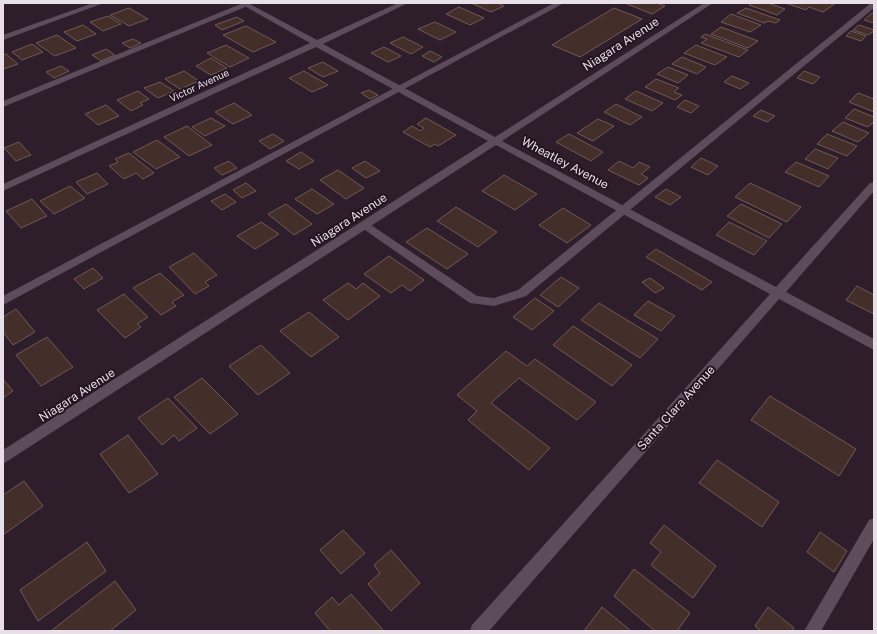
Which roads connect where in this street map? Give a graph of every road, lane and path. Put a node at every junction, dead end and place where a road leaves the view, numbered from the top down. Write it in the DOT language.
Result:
graph roads {
  1 [pos="100,3"];
  2 [pos="404,3"];
  3 [pos="560,3"];
  4 [pos="709,3"];
  5 [pos="245,4"];
  6 [pos="874,4"];
  7 [pos="3,38"];
  8 [pos="317,43"];
  9 [pos="399,89"];
  10 [pos="3,104"];
  11 [pos="496,140"];
  12 [pos="874,185"];
  13 [pos="3,188"];
  14 [pos="624,209"];
  15 [pos="364,226"];
  16 [pos="778,293"];
  17 [pos="3,301"];
  18 [pos="874,345"];
  19 [pos="3,458"];
  20 [pos="874,525"];
  21 [pos="478,631"];
  22 [pos="812,631"];
  1 -- 7 [label="street"];
  2 -- 8 [label="street, Victor Avenue"];
  3 -- 9 [label="street"];
  4 -- 11 [label="street, Niagara Avenue"];
  5 -- 8 [label="street, Wheatley Avenue"];
  5 -- 10 [label="street"];
  6 -- 14 [label="street"];
  8 -- 9 [label="street, Wheatley Avenue"];
  8 -- 13 [label="street, Victor Avenue"];
  9 -- 11 [label="street, Wheatley Avenue"];
  9 -- 17 [label="street"];
  11 -- 14 [label="street, Wheatley Avenue"];
  11 -- 15 [label="street, Niagara Avenue"];
  12 -- 16 [label="street, Santa Clara Avenue"];
  14 -- 15 [label="street"];
  14 -- 16 [label="street, Wheatley Avenue"];
  15 -- 19 [label="street, Niagara Avenue"];
  16 -- 18 [label="street, Wheatley Avenue"];
  16 -- 21 [label="street, Santa Clara Avenue"];
  20 -- 22 [label="street"];
}
